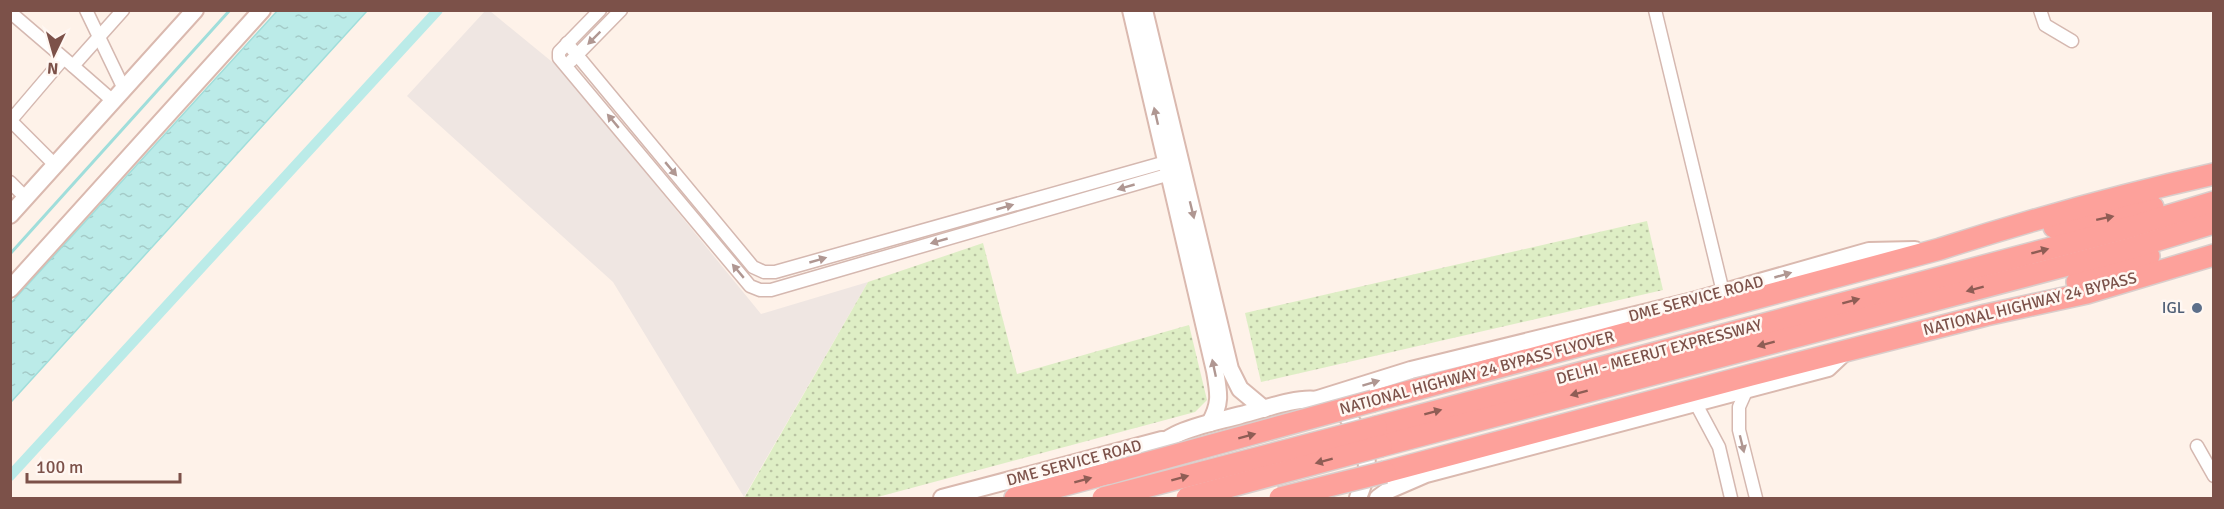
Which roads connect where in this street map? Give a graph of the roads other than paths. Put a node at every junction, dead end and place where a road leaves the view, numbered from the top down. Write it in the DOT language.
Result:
graph roads {
  1 [pos="86,10"];
  2 [pos="123,10"];
  3 [pos="195,10"];
  4 [pos="262,10"];
  5 [pos="600,10"];
  6 [pos="621,10"];
  7 [pos="1131,10"];
  8 [pos="1144,10"];
  9 [pos="1655,10"];
  10 [pos="2040,10"];
  11 [pos="10,12"];
  12 [pos="99,38"];
  13 [pos="2072,41"];
  14 [pos="567,43"];
  15 [pos="577,55"];
  16 [pos="68,63"];
  17 [pos="566,66"];
  18 [pos="118,95"];
  19 [pos="11,120"];
  20 [pos="2214,165"];
  21 [pos="56,166"];
  22 [pos="1174,166"];
  23 [pos="2214,174"];
  24 [pos="10,182"];
  25 [pos="2142,190"];
  26 [pos="2214,194"];
  27 [pos="26,198"];
  28 [pos="2214,202"];
  29 [pos="10,215"];
  30 [pos="2214,223"];
  31 [pos="2005,228"];
  32 [pos="2214,231"];
  33 [pos="1940,249"];
  34 [pos="2212,256"];
  35 [pos="10,289"];
  36 [pos="1723,292"];
  37 [pos="1986,315"];
  38 [pos="1634,368"];
  39 [pos="1749,382"];
  40 [pos="1315,400"];
  41 [pos="1695,402"];
  42 [pos="1264,409"];
  43 [pos="1210,423"];
  44 [pos="1171,438"];
  45 [pos="2197,446"];
  46 [pos="2214,476"];
  47 [pos="942,498"];
  48 [pos="1015,498"];
  49 [pos="1103,498"];
  50 [pos="1137,498"];
  51 [pos="1186,498"];
  52 [pos="1280,498"];
  53 [pos="1358,498"];
  54 [pos="1378,498"];
  55 [pos="1731,498"];
  56 [pos="1756,498"];
  1 -- 12 [label="street"];
  2 -- 12 [label="street"];
  3 -- 18 [label="main road"];
  4 -- 35 [label="main road"];
  5 -- 14 [label="street"];
  6 -- 15 [label="street, one-way"];
  22 -- 7 [label="main road, one-way"];
  8 -- 22 [label="main road"];
  9 -- 36 [label="street"];
  10 -- 13 [label="street"];
  11 -- 16 [label="street"];
  12 -- 16 [label="street"];
  12 -- 18 [label="street"];
  14 -- 15 [label="street"];
  14 -- 17 [label="street"];
  15 -- 17 [label="street"];
  15 -- 22 [label="street, one-way"];
  16 -- 18 [label="street"];
  16 -- 19 [label="street"];
  22 -- 17 [label="street, one-way"];
  18 -- 21 [label="main road"];
  19 -- 21 [label="street"];
  20 -- 25 [label="main road"];
  21 -- 27 [label="main road"];
  22 -- 42 [label="main road, one-way"];
  43 -- 22 [label="main road, one-way"];
  23 -- 25 [label="highway"];
  24 -- 27 [label="street"];
  25 -- 31 [label="highway"];
  31 -- 26 [label="highway, one-way"];
  27 -- 29 [label="main road"];
  38 -- 28 [label="highway, DELHI - MEERUT EXPRESSWAY, one-way"];
  30 -- 38 [label="highway, DELHI - MEERUT EXPRESSWAY, one-way"];
  31 -- 33 [label="highway"];
  32 -- 37 [label="highway"];
  36 -- 33 [label="main road, DME SERVICE ROAD, one-way"];
  48 -- 33 [label="highway, NATIONAL HIGHWAY 24 BYPASS FLYOVER, one-way, bridge"];
  34 -- 37 [label="highway, NATIONAL HIGHWAY 24 BYPASS"];
  40 -- 36 [label="main road, DME SERVICE ROAD, one-way"];
  37 -- 39 [label="highway, NATIONAL HIGHWAY 24 BYPASS"];
  49 -- 38 [label="highway, DELHI - MEERUT EXPRESSWAY, one-way, bridge"];
  38 -- 51 [label="highway, DELHI - MEERUT EXPRESSWAY, one-way, bridge"];
  39 -- 41 [label="main road"];
  39 -- 52 [label="highway, bridge"];
  39 -- 56 [label="street, one-way"];
  40 -- 42 [label="main road, DME SERVICE ROAD"];
  40 -- 53 [label="main road"];
  41 -- 54 [label="main road"];
  41 -- 55 [label="street"];
  42 -- 43 [label="main road, DME SERVICE ROAD"];
  43 -- 44 [label="main road, DME SERVICE ROAD"];
  44 -- 47 [label="main road, DME SERVICE ROAD"];
  44 -- 50 [label="main road"];
  45 -- 46 [label="street"];
}
